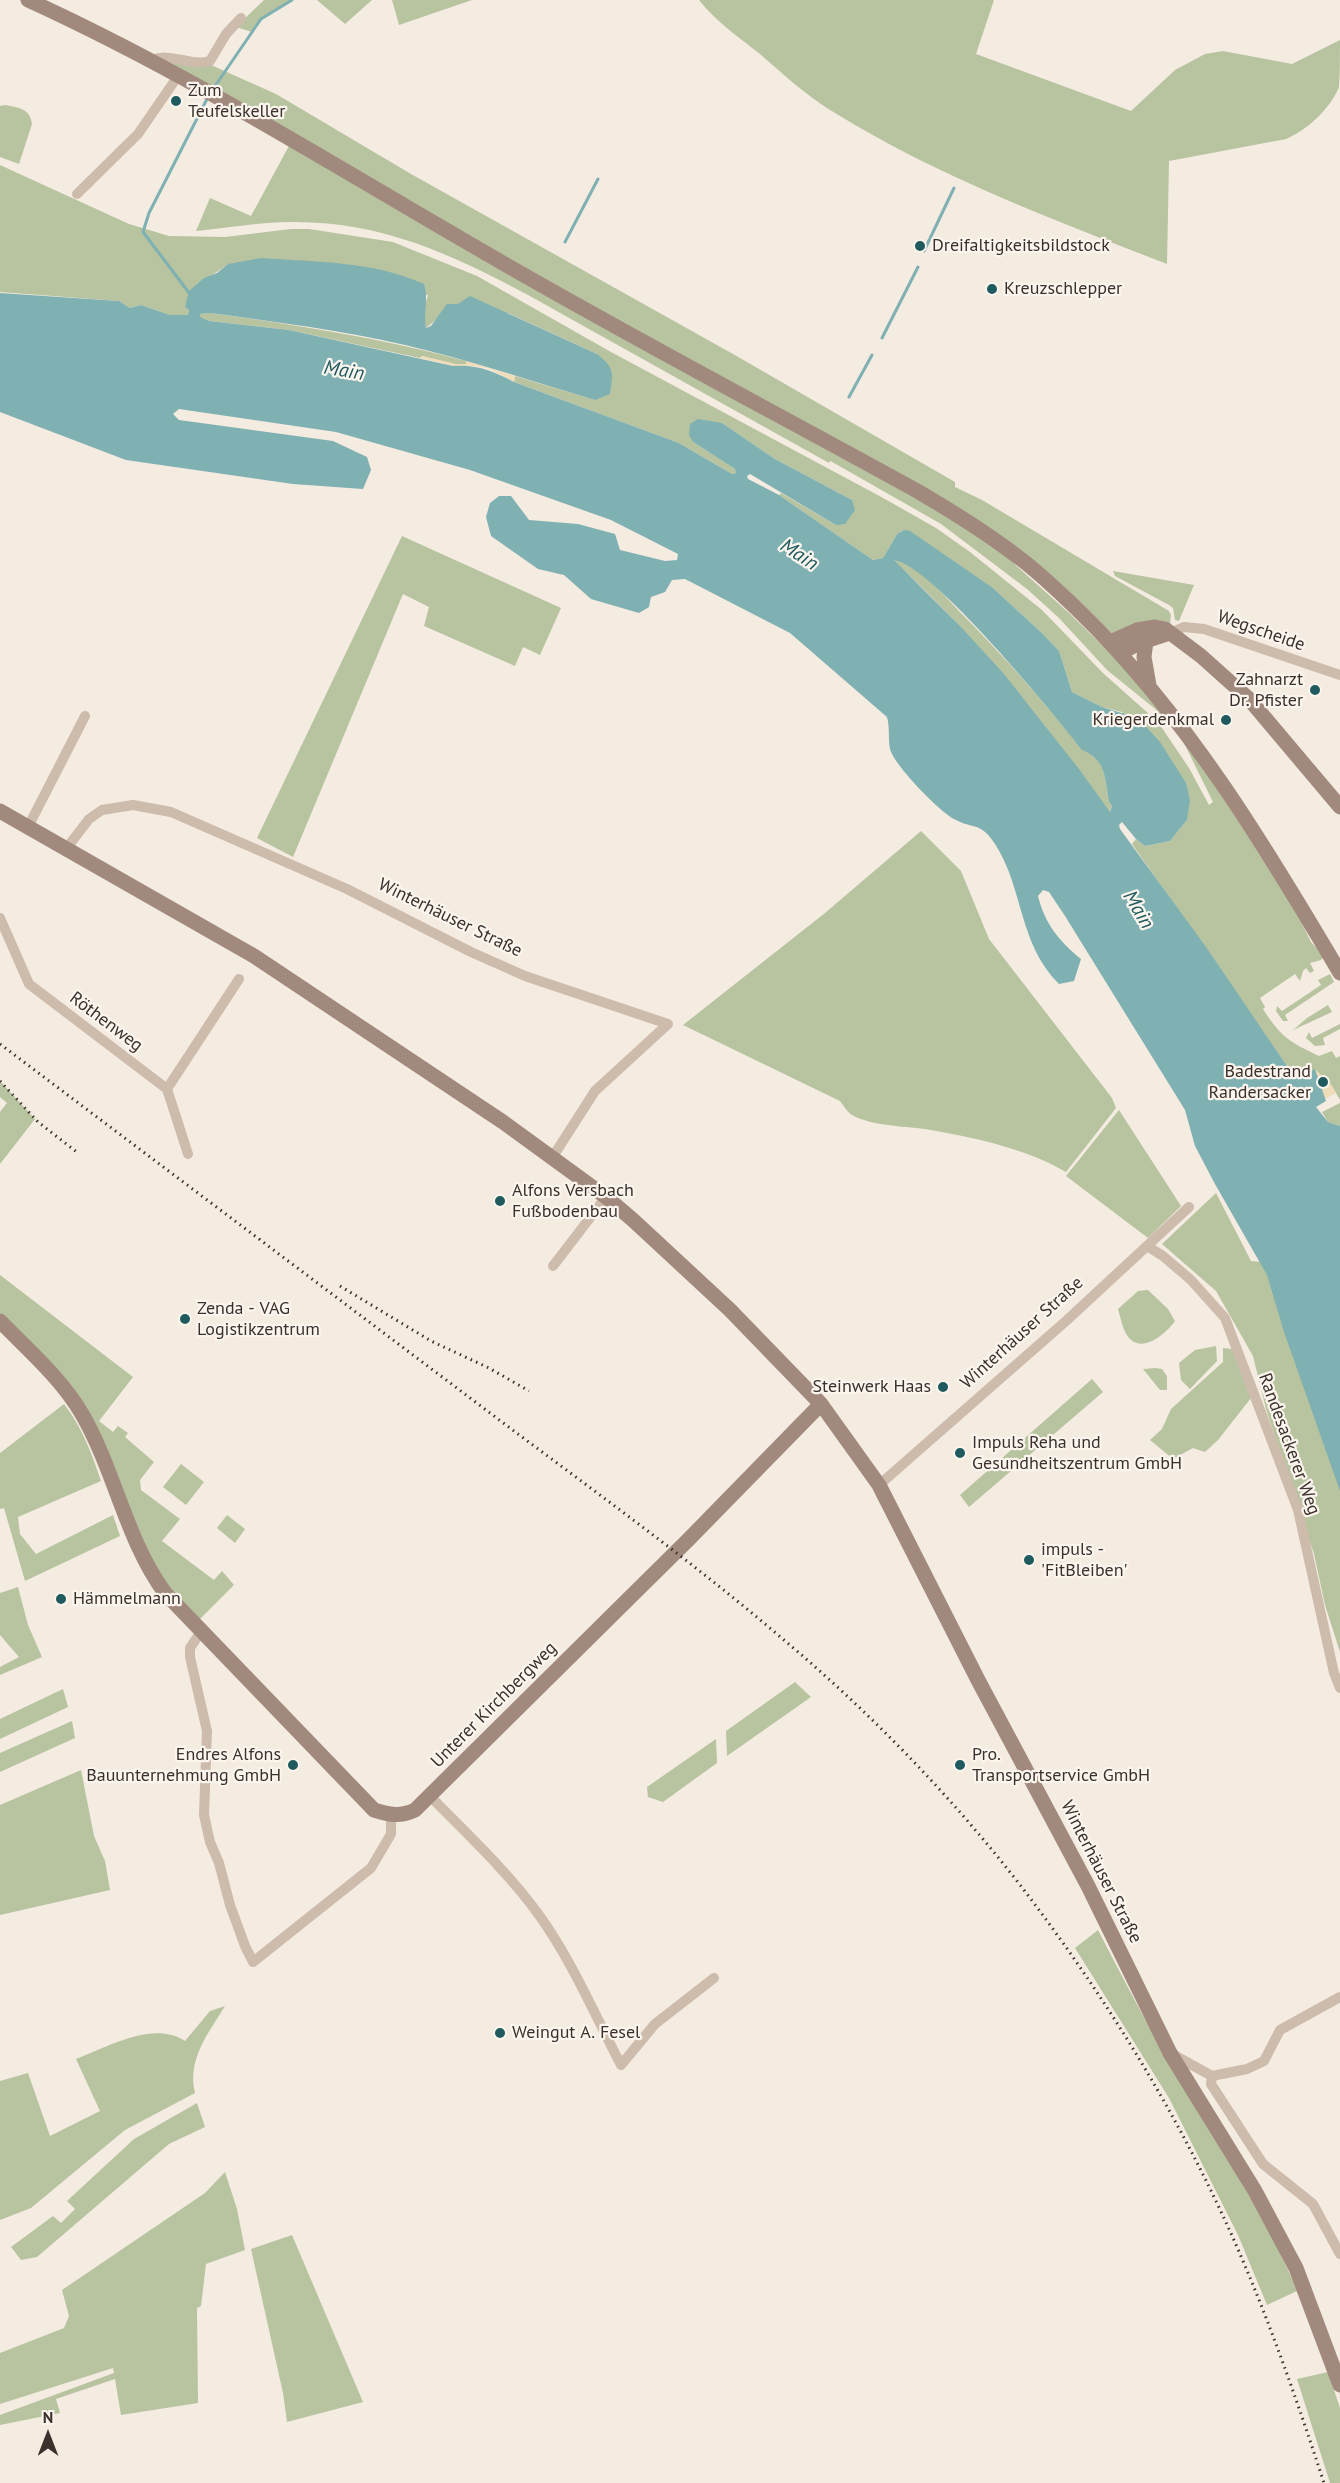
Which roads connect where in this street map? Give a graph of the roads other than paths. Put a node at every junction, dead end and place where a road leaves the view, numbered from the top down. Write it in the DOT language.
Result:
graph roads {
  1 [pos="28,0"];
  2 [pos="241,18"];
  3 [pos="152,60"];
  4 [pos="178,76"];
  5 [pos="77,194"];
  6 [pos="1170,633"];
  7 [pos="1146,641"];
  8 [pos="1116,647"];
  9 [pos="1340,675"];
  10 [pos="1149,685"];
  11 [pos="86,717"];
  12 [pos="1340,807"];
  13 [pos="0,811"];
  14 [pos="28,827"];
  15 [pos="66,849"];
  16 [pos="0,918"];
  17 [pos="1340,972"];
  18 [pos="239,979"];
  19 [pos="167,1089"];
  20 [pos="188,1154"];
  21 [pos="552,1158"];
  22 [pos="606,1197"];
  23 [pos="1189,1207"];
  24 [pos="1147,1246"];
  25 [pos="554,1266"];
  26 [pos="0,1321"];
  27 [pos="821,1404"];
  28 [pos="879,1485"];
  29 [pos="202,1630"];
  30 [pos="1340,1688"];
  31 [pos="430,1796"];
  32 [pos="391,1816"];
  33 [pos="714,1978"];
  34 [pos="1340,1996"];
  35 [pos="1170,2053"];
  36 [pos="1212,2076"];
  37 [pos="1340,2253"];
  38 [pos="1340,2385"];
  1 -- 3 [label="main road"];
  2 -- 3 [label="street"];
  3 -- 4 [label="main road"];
  4 -- 5 [label="street"];
  4 -- 8 [label="main road"];
  6 -- 7 [label="main road"];
  6 -- 8 [label="main road"];
  6 -- 9 [label="street, Wegscheide"];
  6 -- 12 [label="main road"];
  7 -- 8 [label="main road"];
  7 -- 10 [label="main road"];
  8 -- 10 [label="main road"];
  10 -- 17 [label="main road"];
  11 -- 14 [label="street"];
  13 -- 14 [label="main road, Winterhäuser Straße"];
  14 -- 15 [label="main road, Winterhäuser Straße"];
  15 -- 21 [label="main road, Winterhäuser Straße"];
  15 -- 21 [label="street, Winterhäuser Straße"];
  16 -- 19 [label="street, Röthenweg"];
  18 -- 19 [label="street"];
  19 -- 20 [label="street"];
  21 -- 22 [label="main road, Winterhäuser Straße"];
  22 -- 25 [label="street"];
  22 -- 27 [label="main road, Winterhäuser Straße"];
  23 -- 24 [label="street, Winterhäuser Straße"];
  24 -- 28 [label="street, Winterhäuser Straße"];
  24 -- 30 [label="street, Randesackerer Weg"];
  26 -- 29 [label="main road"];
  27 -- 28 [label="main road, Winterhäuser Straße"];
  27 -- 31 [label="main road, Unterer Kirchbergweg"];
  28 -- 35 [label="main road, Winterhäuser Straße"];
  29 -- 32 [label="main road"];
  29 -- 32 [label="street"];
  31 -- 32 [label="main road, Unterer Kirchbergweg"];
  31 -- 33 [label="street"];
  34 -- 36 [label="street"];
  35 -- 36 [label="street"];
  35 -- 38 [label="main road, Winterhäuser Straße"];
  36 -- 37 [label="street"];
}
